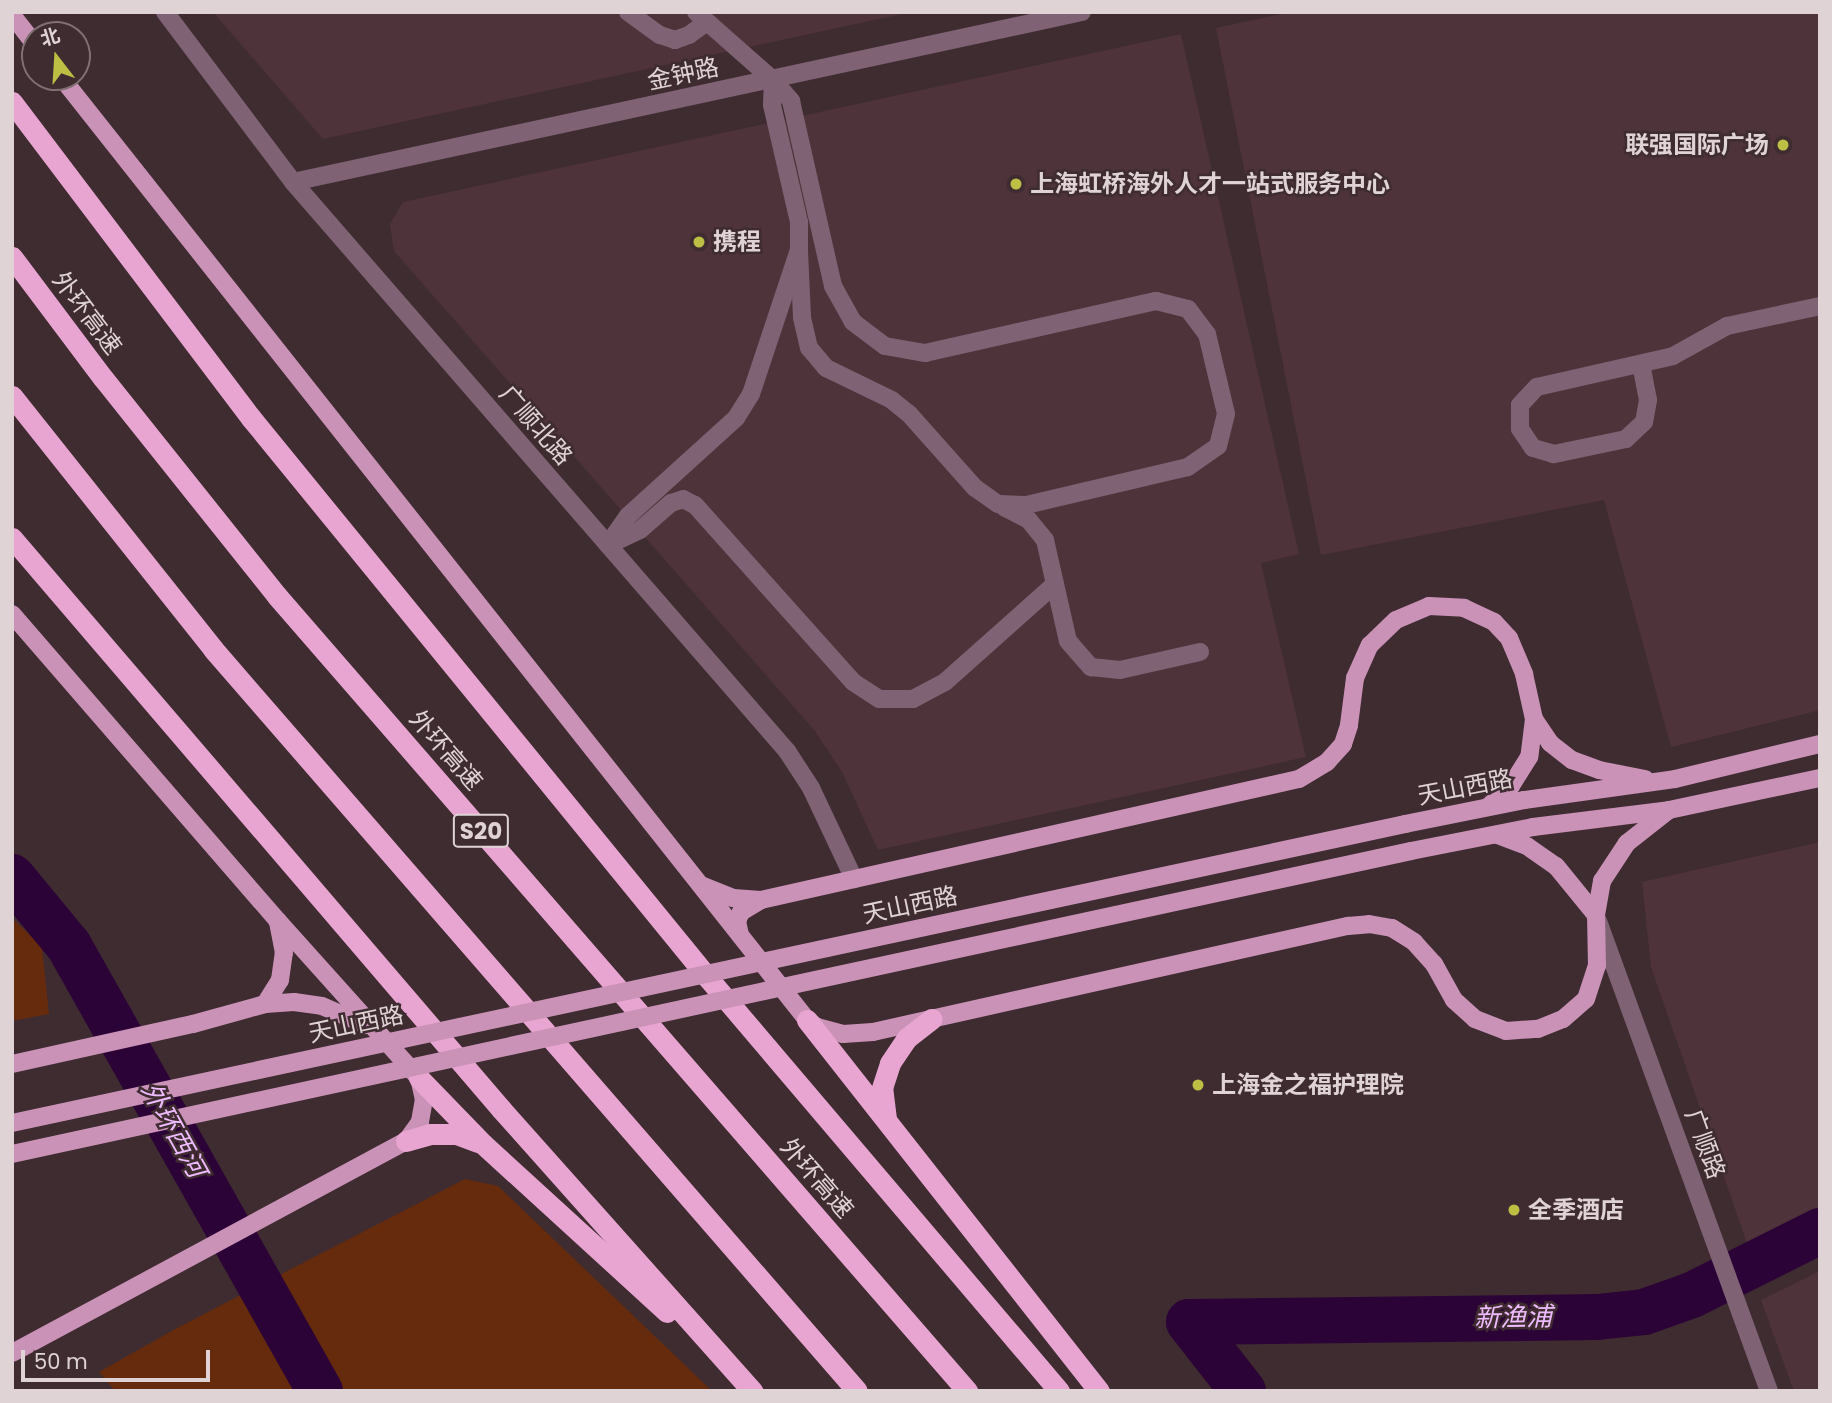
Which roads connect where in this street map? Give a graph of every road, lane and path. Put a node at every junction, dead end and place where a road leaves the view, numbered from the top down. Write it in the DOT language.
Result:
graph roads {
  1 [pos="165,12"];
  2 [pos="628,12"];
  3 [pos="1083,12"];
  4 [pos="701,17"];
  5 [pos="773,79"];
  6 [pos="72,91"];
  7 [pos="12,102"];
  8 [pos="293,182"];
  9 [pos="799,250"];
  10 [pos="12,257"];
  11 [pos="1820,306"];
  12 [pos="1641,364"];
  13 [pos="12,396"];
  14 [pos="998,504"];
  15 [pos="13,539"];
  16 [pos="608,545"];
  17 [pos="1055,584"];
  18 [pos="12,614"];
  19 [pos="1200,652"];
  20 [pos="1534,719"];
  21 [pos="1820,744"];
  22 [pos="1820,778"];
  23 [pos="1660,782"];
  24 [pos="1489,806"];
  25 [pos="1669,810"];
  26 [pos="1494,834"];
  27 [pos="854,879"];
  28 [pos="696,881"];
  29 [pos="761,900"];
  30 [pos="1596,915"];
  31 [pos="278,921"];
  32 [pos="740,935"];
  33 [pos="265,1004"];
  34 [pos="931,1019"];
  35 [pos="807,1020"];
  36 [pos="378,1032"];
  37 [pos="12,1064"];
  38 [pos="419,1078"];
  39 [pos="886,1121"];
  40 [pos="12,1123"];
  41 [pos="406,1141"];
  42 [pos="483,1144"];
  43 [pos="12,1154"];
  44 [pos="12,1353"];
  45 [pos="746,1385"];
  46 [pos="857,1391"];
  47 [pos="967,1391"];
  48 [pos="1059,1391"];
  49 [pos="1098,1391"];
  50 [pos="1769,1391"];
  1 -- 8 [label="street, 广顺北路"];
  2 -- 4 [label="street"];
  3 -- 5 [label="street, 金钟路"];
  4 -- 5 [label="street"];
  5 -- 8 [label="street, 金钟路"];
  5 -- 9 [label="street"];
  5 -- 14 [label="street"];
  6 -- 28 [label="main road"];
  7 -- 48 [label="highway"];
  8 -- 16 [label="street, 广顺北路"];
  9 -- 14 [label="street"];
  9 -- 16 [label="street"];
  10 -- 47 [label="highway, 外环高速 / S20"];
  11 -- 12 [label="street"];
  12 -- 12 [label="street"];
  13 -- 46 [label="highway"];
  14 -- 17 [label="street"];
  15 -- 45 [label="highway"];
  16 -- 17 [label="street"];
  16 -- 27 [label="street, 广顺北路"];
  17 -- 19 [label="street"];
  18 -- 31 [label="main road"];
  20 -- 23 [label="main road"];
  20 -- 24 [label="main road"];
  20 -- 27 [label="main road"];
  21 -- 23 [label="main road, 天山西路"];
  22 -- 25 [label="main road"];
  23 -- 24 [label="main road, 天山西路"];
  24 -- 40 [label="main road, 天山西路, bridge"];
  25 -- 26 [label="main road"];
  25 -- 30 [label="main road"];
  26 -- 30 [label="main road"];
  26 -- 43 [label="main road, bridge"];
  27 -- 29 [label="main road"];
  28 -- 29 [label="main road"];
  28 -- 32 [label="main road"];
  29 -- 32 [label="main road"];
  30 -- 34 [label="main road"];
  30 -- 50 [label="street, 广顺路"];
  31 -- 33 [label="main road"];
  31 -- 36 [label="main road"];
  32 -- 35 [label="main road"];
  33 -- 36 [label="main road"];
  33 -- 37 [label="main road"];
  34 -- 35 [label="main road"];
  34 -- 39 [label="highway"];
  35 -- 39 [label="highway"];
  36 -- 38 [label="main road"];
  38 -- 41 [label="main road"];
  38 -- 42 [label="highway"];
  39 -- 49 [label="highway"];
  41 -- 42 [label="highway"];
  41 -- 44 [label="main road"];
  42 -- 45 [label="highway"];
}
